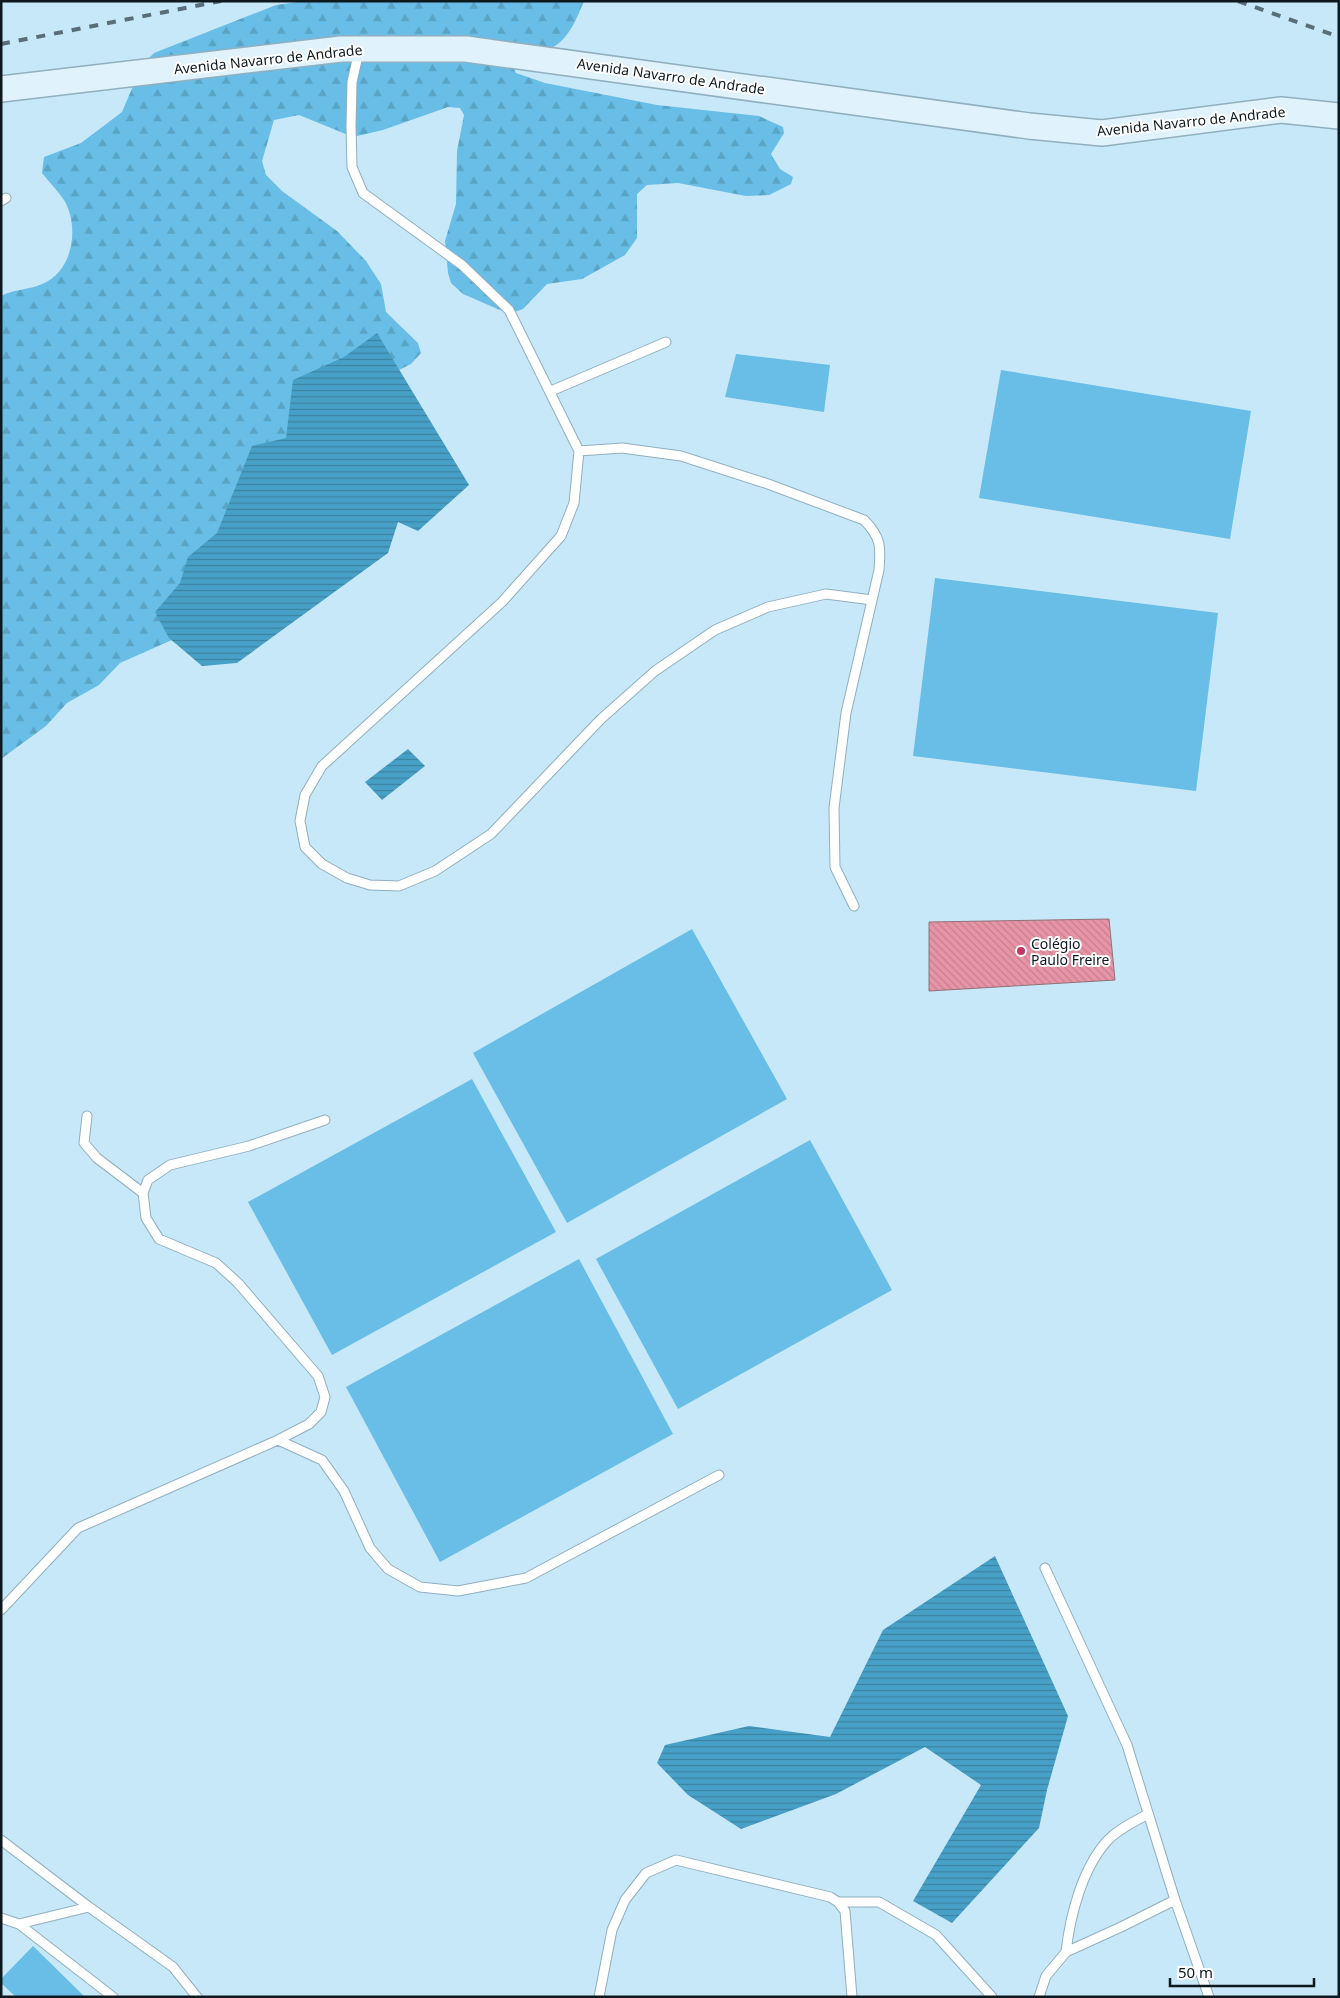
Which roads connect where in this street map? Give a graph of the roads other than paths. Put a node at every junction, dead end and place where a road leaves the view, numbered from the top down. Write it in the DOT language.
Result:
graph roads {
  1 [pos="359,48"];
  2 [pos="1,88"];
  3 [pos="1339,116"];
  4 [pos="666,342"];
  5 [pos="551,391"];
  6 [pos="579,451"];
  7 [pos="872,600"];
  8 [pos="854,906"];
  9 [pos="87,1116"];
  10 [pos="325,1120"];
  11 [pos="143,1193"];
  12 [pos="278,1440"];
  13 [pos="719,1475"];
  14 [pos="1045,1568"];
  15 [pos="1,1610"];
  16 [pos="1148,1814"];
  17 [pos="1,1840"];
  18 [pos="1175,1900"];
  19 [pos="838,1902"];
  20 [pos="90,1907"];
  21 [pos="1,1918"];
  22 [pos="19,1924"];
  23 [pos="1066,1952"];
  24 [pos="113,1997"];
  25 [pos="197,1997"];
  26 [pos="599,1997"];
  27 [pos="852,1997"];
  28 [pos="992,1997"];
  29 [pos="1040,1997"];
  30 [pos="1210,1997"];
  1 -- 2 [label="street, Avenida Navarro de Andrade"];
  1 -- 3 [label="street, Avenida Navarro de Andrade"];
  1 -- 5 [label="lane"];
  4 -- 5 [label="lane"];
  5 -- 6 [label="lane"];
  6 -- 7 [label="lane"];
  6 -- 7 [label="lane"];
  7 -- 8 [label="lane"];
  9 -- 11 [label="lane"];
  10 -- 11 [label="lane"];
  11 -- 12 [label="lane"];
  12 -- 13 [label="lane"];
  12 -- 15 [label="lane"];
  14 -- 16 [label="lane"];
  16 -- 18 [label="lane"];
  16 -- 23 [label="lane"];
  17 -- 20 [label="lane"];
  18 -- 23 [label="lane"];
  18 -- 30 [label="lane"];
  19 -- 26 [label="lane"];
  19 -- 27 [label="lane"];
  19 -- 28 [label="lane"];
  20 -- 22 [label="lane"];
  20 -- 25 [label="lane"];
  21 -- 22 [label="lane"];
  22 -- 24 [label="lane"];
  23 -- 29 [label="lane"];
}
